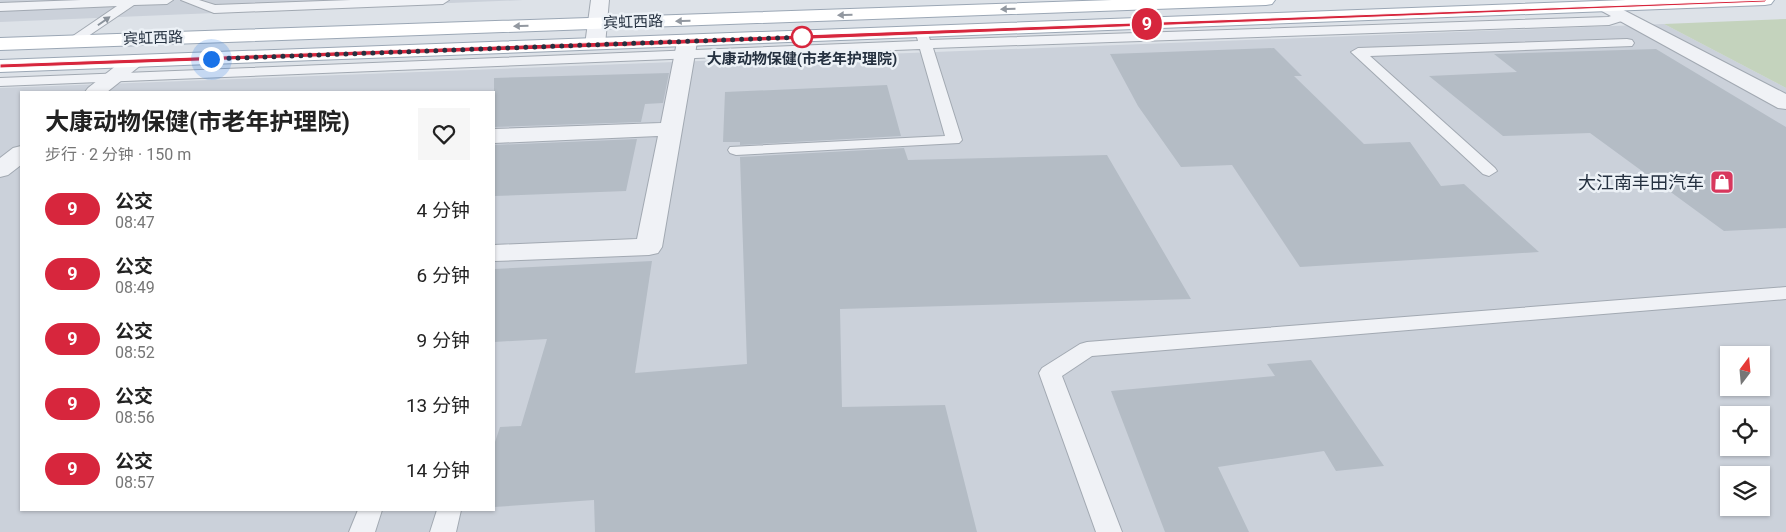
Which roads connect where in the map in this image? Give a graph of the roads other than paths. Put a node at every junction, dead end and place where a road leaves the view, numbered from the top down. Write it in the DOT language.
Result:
graph roads {
  1 [pos="167,0"];
  2 [pos="187,0"];
  3 [pos="442,0"];
  4 [pos="600,0"];
  5 [pos="1266,0"];
  6 [pos="1765,0"];
  7 [pos="131,2"];
  8 [pos="1149,2"];
  9 [pos="1075,3"];
  10 [pos="1606,6"];
  11 [pos="0,7"];
  12 [pos="1624,16"];
  13 [pos="1388,22"];
  14 [pos="597,24"];
  15 [pos="1411,27"];
  16 [pos="924,39"];
  17 [pos="75,41"];
  18 [pos="1627,43"];
  19 [pos="0,44"];
  20 [pos="595,46"];
  21 [pos="686,48"];
  22 [pos="1439,49"];
  23 [pos="1409,50"];
  24 [pos="134,61"];
  25 [pos="0,66"];
  26 [pos="113,78"];
  27 [pos="0,82"];
  28 [pos="96,91"];
  29 [pos="1786,102"];
  30 [pos="671,128"];
  31 [pos="495,136"];
  32 [pos="736,150"];
  33 [pos="1489,171"];
  34 [pos="495,253"];
  35 [pos="1786,293"];
  36 [pos="450,511"];
  37 [pos="443,532"];
  38 [pos="1109,532"];
  1 -- 7 [label="lane"];
  2 -- 3 [label="lane"];
  4 -- 14 [label="street"];
  5 -- 8 [label="main road, 宾虹西路"];
  6 -- 10 [label="main road, 宾虹西路"];
  7 -- 11 [label="lane"];
  17 -- 7 [label="lane, one-way"];
  8 -- 9 [label="main road, 宾虹西路"];
  9 -- 14 [label="main road, 宾虹西路, one-way"];
  10 -- 12 [label="street"];
  10 -- 13 [label="main road, 宾虹西路"];
  12 -- 15 [label="lane"];
  12 -- 29 [label="street"];
  13 -- 15 [label="lane"];
  13 -- 15 [label="lane"];
  13 -- 16 [label="lane"];
  13 -- 16 [label="main road, 宾虹西路"];
  13 -- 23 [label="lane"];
  14 -- 17 [label="main road, 宾虹西路, one-way"];
  14 -- 20 [label="street"];
  15 -- 22 [label="lane"];
  16 -- 21 [label="main road, 宾虹西路"];
  16 -- 32 [label="lane"];
  17 -- 19 [label="main road, 宾虹西路"];
  18 -- 22 [label="lane"];
  20 -- 21 [label="main road, 宾虹西路"];
  20 -- 24 [label="main road, 宾虹西路"];
  21 -- 26 [label="lane"];
  21 -- 30 [label="street"];
  22 -- 23 [label="lane"];
  23 -- 33 [label="lane"];
  24 -- 25 [label="main road, 宾虹西路"];
  24 -- 26 [label="street"];
  26 -- 27 [label="lane"];
  26 -- 28 [label="street"];
  30 -- 31 [label="street"];
  30 -- 34 [label="street"];
  35 -- 38 [label="lane"];
  36 -- 37 [label="lane"];
}
